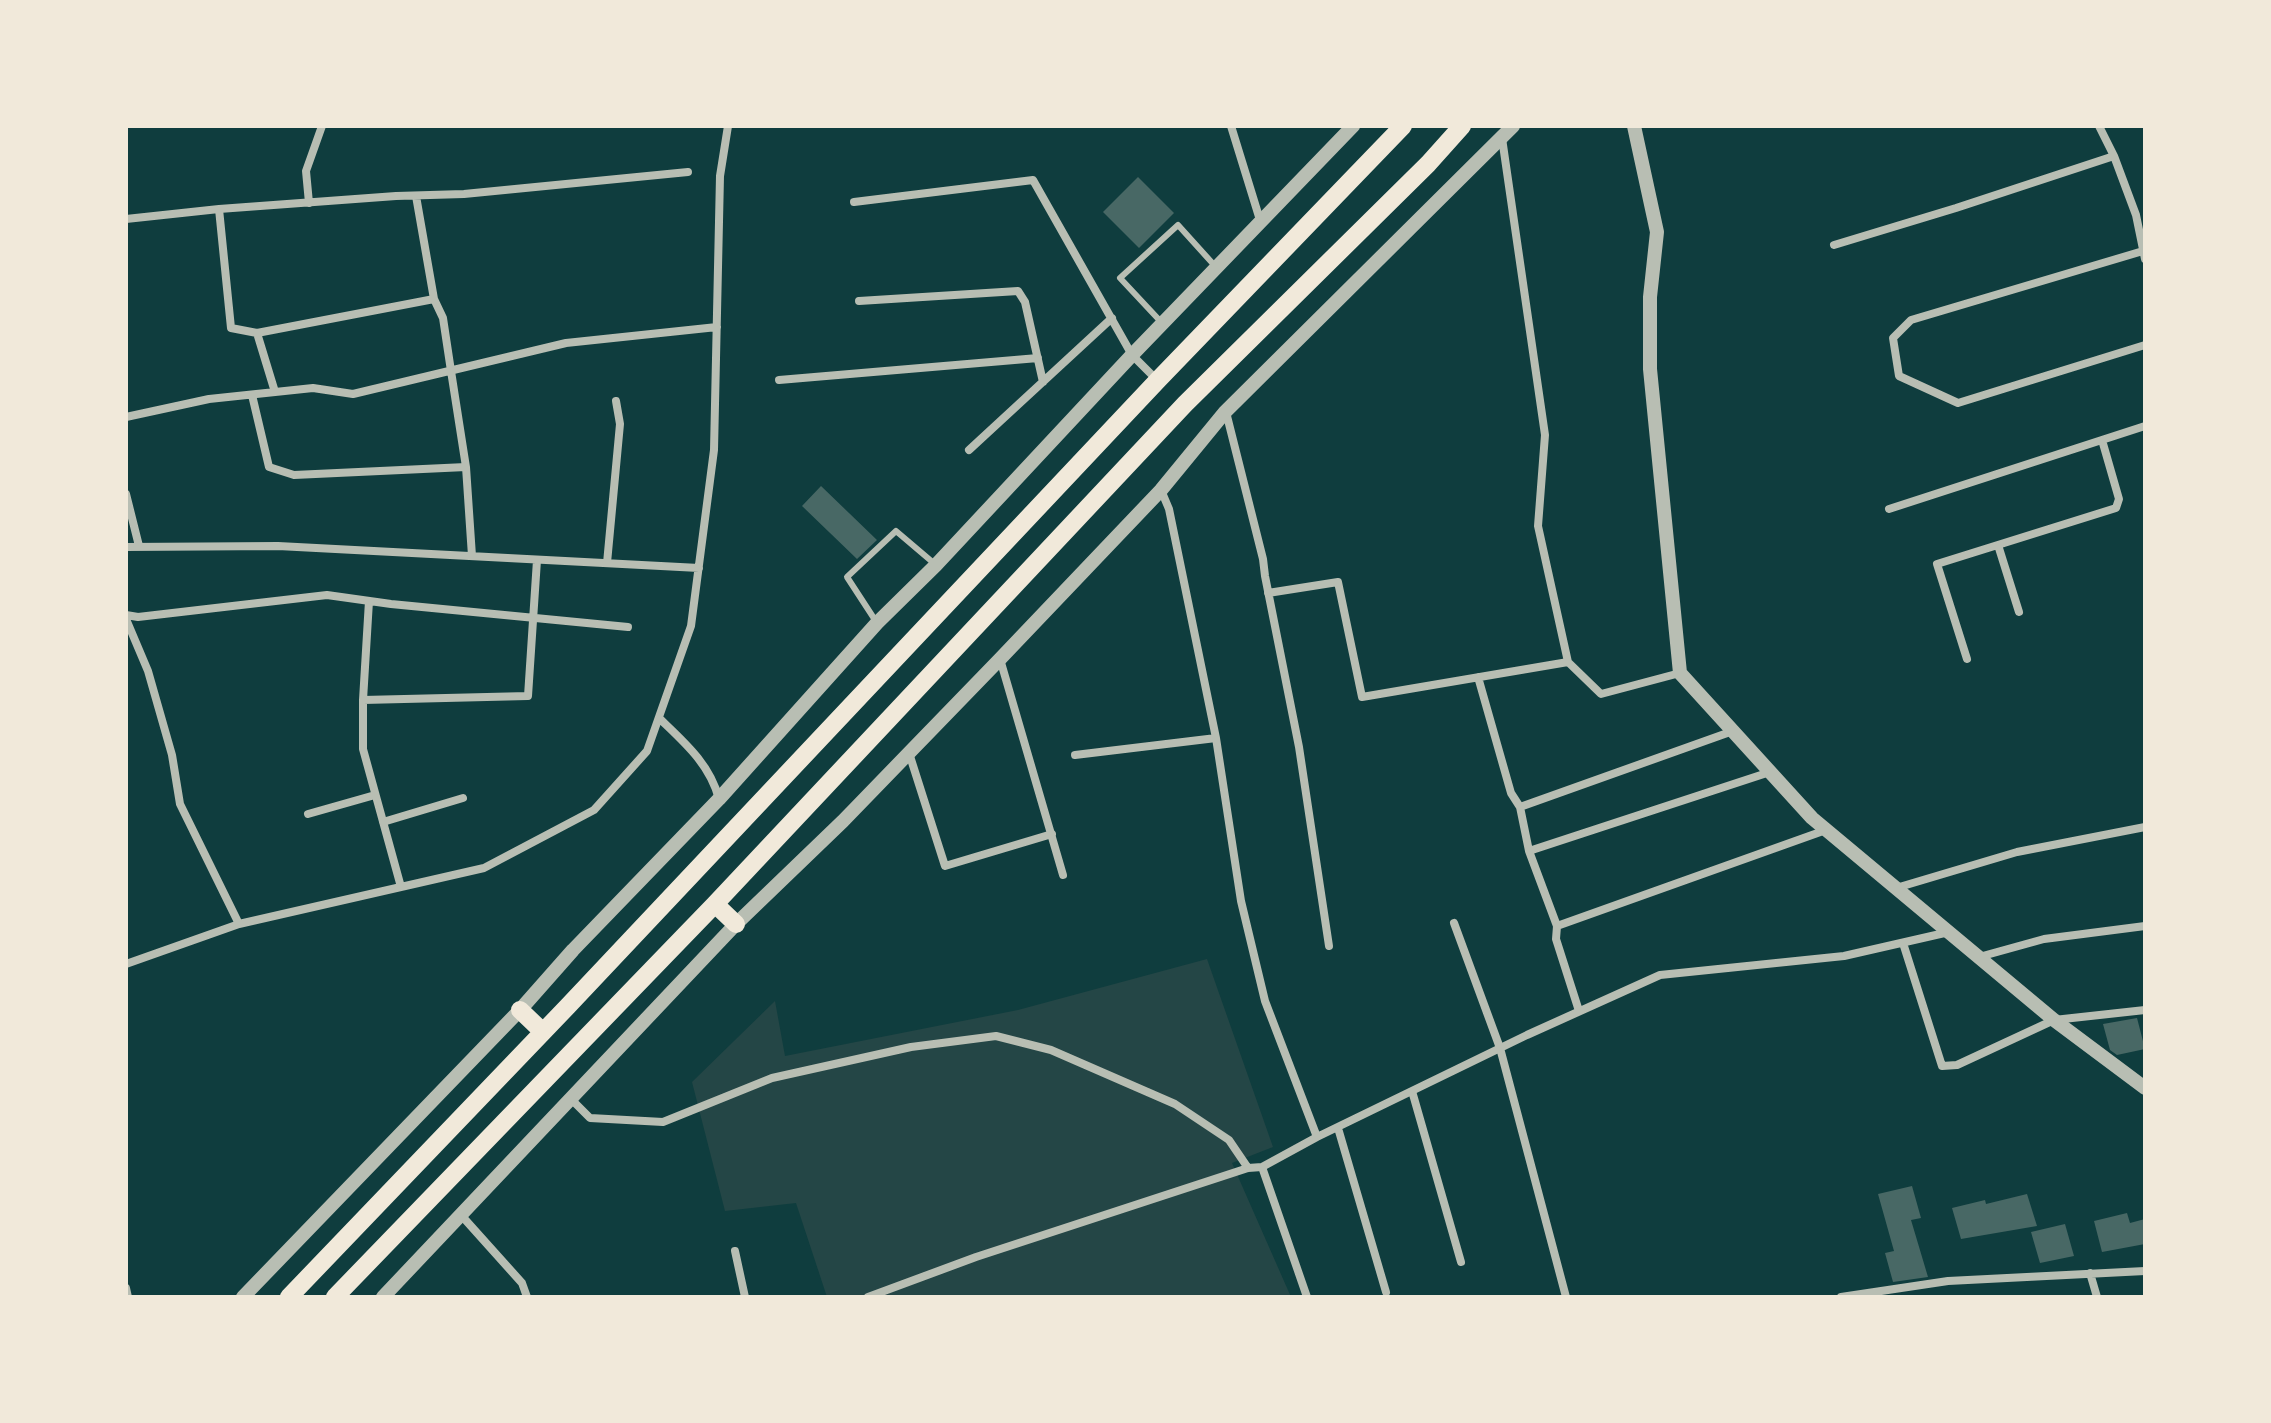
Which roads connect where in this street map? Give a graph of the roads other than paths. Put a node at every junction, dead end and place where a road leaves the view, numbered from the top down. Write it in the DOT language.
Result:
graph roads {
  1 [pos="322,126"];
  2 [pos="728,126"];
  3 [pos="1231,126"];
  4 [pos="1353,126"];
  5 [pos="1403,126"];
  6 [pos="1462,126"];
  7 [pos="1513,126"];
  8 [pos="1634,126"];
  9 [pos="2099,126"];
  10 [pos="1502,138"];
  11 [pos="2114,156"];
  12 [pos="688,172"];
  13 [pos="416,196"];
  14 [pos="854,202"];
  15 [pos="309,203"];
  16 [pos="219,209"];
  17 [pos="126,219"];
  18 [pos="1260,220"];
  19 [pos="1834,245"];
  20 [pos="2144,255"];
  21 [pos="1216,267"];
  22 [pos="434,299"];
  23 [pos="859,301"];
  24 [pos="1112,318"];
  25 [pos="1163,324"];
  26 [pos="717,327"];
  27 [pos="257,333"];
  28 [pos="2145,345"];
  29 [pos="1132,355"];
  30 [pos="1038,358"];
  31 [pos="451,371"];
  32 [pos="779,380"];
  33 [pos="1158,380"];
  34 [pos="1043,382"];
  35 [pos="275,392"];
  36 [pos="252,395"];
  37 [pos="616,401"];
  38 [pos="1225,412"];
  39 [pos="126,417"];
  40 [pos="2145,426"];
  41 [pos="2102,440"];
  42 [pos="969,450"];
  43 [pos="466,467"];
  44 [pos="1161,490"];
  45 [pos="126,494"];
  46 [pos="1889,509"];
  47 [pos="1998,545"];
  48 [pos="139,546"];
  49 [pos="126,547"];
  50 [pos="472,556"];
  51 [pos="537,560"];
  52 [pos="607,563"];
  53 [pos="936,565"];
  54 [pos="699,568"];
  55 [pos="1268,593"];
  56 [pos="369,601"];
  57 [pos="2019,612"];
  58 [pos="126,617"];
  59 [pos="532,618"];
  60 [pos="877,623"];
  61 [pos="628,627"];
  62 [pos="1000,659"];
  63 [pos="1967,659"];
  64 [pos="1568,662"];
  65 [pos="1680,673"];
  66 [pos="1478,677"];
  67 [pos="363,700"];
  68 [pos="659,718"];
  69 [pos="1733,731"];
  70 [pos="1216,738"];
  71 [pos="909,753"];
  72 [pos="1075,755"];
  73 [pos="1770,772"];
  74 [pos="375,795"];
  75 [pos="463,798"];
  76 [pos="719,799"];
  77 [pos="1520,807"];
  78 [pos="308,814"];
  79 [pos="383,822"];
  80 [pos="2145,827"];
  81 [pos="1827,830"];
  82 [pos="1052,834"];
  83 [pos="1529,851"];
  84 [pos="1063,875"];
  85 [pos="401,887"];
  86 [pos="1896,888"];
  87 [pos="715,904"];
  88 [pos="1454,923"];
  89 [pos="239,924"];
  90 [pos="736,924"];
  91 [pos="1557,926"];
  92 [pos="2145,926"];
  93 [pos="1949,932"];
  94 [pos="1903,943"];
  95 [pos="1329,946"];
  96 [pos="1979,957"];
  97 [pos="126,964"];
  98 [pos="520,1010"];
  99 [pos="2145,1010"];
  100 [pos="1579,1011"];
  101 [pos="2054,1020"];
  102 [pos="543,1032"];
  103 [pos="1500,1048"];
  104 [pos="2145,1088"];
  105 [pos="1412,1091"];
  106 [pos="570,1098"];
  107 [pos="1338,1128"];
  108 [pos="1317,1137"];
  109 [pos="1262,1167"];
  110 [pos="1248,1168"];
  111 [pos="461,1215"];
  112 [pos="735,1251"];
  113 [pos="1461,1262"];
  114 [pos="2145,1271"];
  115 [pos="2090,1273"];
  116 [pos="126,1288"];
  117 [pos="1386,1292"];
  118 [pos="128,1297"];
  119 [pos="243,1297"];
  120 [pos="289,1297"];
  121 [pos="335,1297"];
  122 [pos="383,1297"];
  123 [pos="527,1297"];
  124 [pos="745,1297"];
  125 [pos="868,1297"];
  126 [pos="1307,1297"];
  127 [pos="1566,1297"];
  128 [pos="1841,1297"];
  129 [pos="2097,1297"];
  1 -- 15 [label="street"];
  2 -- 26 [label="street"];
  3 -- 18 [label="street"];
  4 -- 18 [label="street"];
  5 -- 33 [label="highway"];
  6 -- 87 [label="highway"];
  7 -- 10 [label="street"];
  8 -- 65 [label="street"];
  9 -- 11 [label="street"];
  10 -- 38 [label="street"];
  10 -- 64 [label="street"];
  11 -- 19 [label="street"];
  11 -- 20 [label="street"];
  12 -- 13 [label="street"];
  13 -- 15 [label="street"];
  13 -- 22 [label="street"];
  14 -- 24 [label="street"];
  15 -- 16 [label="street"];
  16 -- 17 [label="street"];
  16 -- 27 [label="street"];
  18 -- 21 [label="street"];
  20 -- 28 [label="street"];
  21 -- 25 [label="street"];
  21 -- 25 [label="lane"];
  22 -- 27 [label="street"];
  22 -- 31 [label="street"];
  23 -- 30 [label="street"];
  24 -- 29 [label="street"];
  24 -- 34 [label="street"];
  25 -- 29 [label="street"];
  26 -- 31 [label="street"];
  26 -- 54 [label="street"];
  27 -- 35 [label="street"];
  29 -- 33 [label="street"];
  29 -- 53 [label="street"];
  30 -- 32 [label="street"];
  30 -- 34 [label="street"];
  31 -- 35 [label="street"];
  31 -- 43 [label="street"];
  33 -- 102 [label="highway"];
  34 -- 42 [label="street"];
  35 -- 36 [label="street"];
  36 -- 39 [label="street"];
  36 -- 43 [label="street"];
  37 -- 52 [label="street"];
  38 -- 44 [label="street"];
  38 -- 55 [label="street"];
  40 -- 41 [label="street"];
  41 -- 46 [label="street"];
  41 -- 47 [label="street"];
  43 -- 50 [label="street"];
  44 -- 62 [label="street"];
  44 -- 70 [label="street"];
  45 -- 48 [label="street"];
  47 -- 57 [label="street"];
  47 -- 63 [label="street"];
  48 -- 49 [label="street"];
  48 -- 50 [label="street"];
  50 -- 51 [label="street"];
  51 -- 52 [label="street"];
  51 -- 59 [label="street"];
  52 -- 54 [label="street"];
  53 -- 60 [label="street"];
  53 -- 60 [label="lane"];
  54 -- 68 [label="street"];
  55 -- 66 [label="street"];
  55 -- 95 [label="street"];
  56 -- 58 [label="street"];
  56 -- 59 [label="street"];
  56 -- 67 [label="street"];
  58 -- 89 [label="street"];
  59 -- 61 [label="street"];
  59 -- 67 [label="street"];
  60 -- 76 [label="street"];
  62 -- 71 [label="street"];
  62 -- 82 [label="street"];
  64 -- 65 [label="street"];
  64 -- 66 [label="street"];
  65 -- 69 [label="street"];
  66 -- 77 [label="street"];
  67 -- 74 [label="street"];
  68 -- 76 [label="street"];
  68 -- 85 [label="street"];
  69 -- 73 [label="street"];
  69 -- 77 [label="street"];
  70 -- 72 [label="street"];
  70 -- 108 [label="street"];
  71 -- 82 [label="street"];
  71 -- 90 [label="street"];
  73 -- 81 [label="street"];
  73 -- 83 [label="street"];
  74 -- 78 [label="street"];
  74 -- 79 [label="street"];
  75 -- 79 [label="street"];
  76 -- 98 [label="street"];
  77 -- 83 [label="street"];
  79 -- 85 [label="street"];
  80 -- 86 [label="street"];
  81 -- 86 [label="street"];
  81 -- 91 [label="street"];
  82 -- 84 [label="street"];
  83 -- 91 [label="street"];
  85 -- 89 [label="street"];
  86 -- 93 [label="street"];
  87 -- 90 [label="highway"];
  87 -- 121 [label="highway"];
  88 -- 103 [label="street"];
  89 -- 97 [label="street"];
  90 -- 106 [label="street"];
  91 -- 100 [label="street"];
  92 -- 96 [label="street"];
  93 -- 94 [label="street"];
  93 -- 96 [label="street"];
  94 -- 100 [label="street"];
  94 -- 101 [label="street"];
  96 -- 101 [label="street"];
  98 -- 102 [label="highway"];
  98 -- 119 [label="street"];
  99 -- 101 [label="street"];
  100 -- 103 [label="street"];
  101 -- 104 [label="street"];
  102 -- 120 [label="highway"];
  103 -- 105 [label="street"];
  103 -- 127 [label="street"];
  105 -- 107 [label="street"];
  105 -- 113 [label="street"];
  106 -- 110 [label="street"];
  106 -- 111 [label="street"];
  107 -- 108 [label="street"];
  107 -- 117 [label="street"];
  108 -- 109 [label="street"];
  109 -- 110 [label="street"];
  109 -- 126 [label="street"];
  110 -- 125 [label="street"];
  111 -- 122 [label="street"];
  111 -- 123 [label="street"];
  112 -- 124 [label="street"];
  114 -- 115 [label="street"];
  115 -- 128 [label="street"];
  115 -- 129 [label="street"];
  116 -- 118 [label="street"];
}
